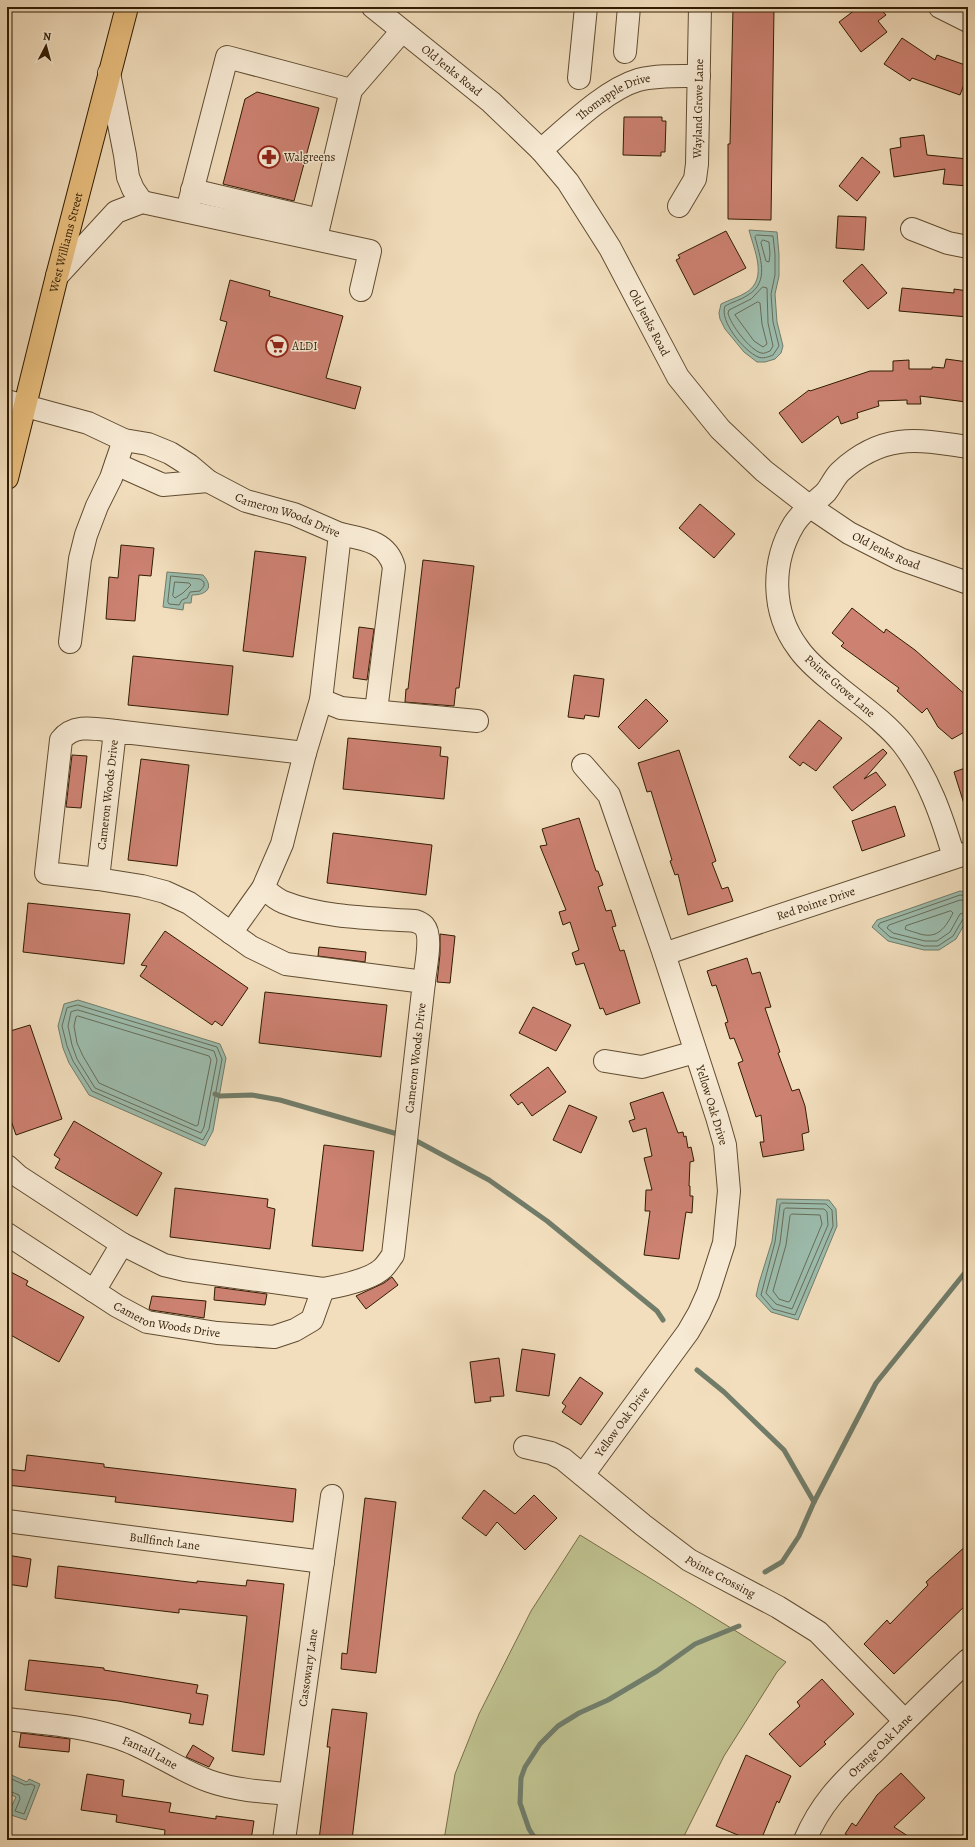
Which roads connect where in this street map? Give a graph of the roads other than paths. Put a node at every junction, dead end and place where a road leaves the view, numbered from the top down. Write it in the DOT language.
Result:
graph roads {
  1 [pos="127,7"];
  2 [pos="373,7"];
  3 [pos="586,7"];
  4 [pos="629,7"];
  5 [pos="700,7"];
  6 [pos="940,7"];
  7 [pos="968,21"];
  8 [pos="402,31"];
  9 [pos="625,52"];
  10 [pos="109,73"];
  11 [pos="699,76"];
  12 [pos="579,78"];
  13 [pos="351,90"];
  14 [pos="542,150"];
  15 [pos="192,190"];
  16 [pos="142,202"];
  17 [pos="679,206"];
  18 [pos="187,211"];
  19 [pos="318,229"];
  20 [pos="912,229"];
  21 [pos="968,247"];
  22 [pos="57,276"];
  23 [pos="361,290"];
  24 [pos="16,404"];
  25 [pos="124,440"];
  26 [pos="968,446"];
  27 [pos="116,464"];
  28 [pos="7,478"];
  29 [pos="208,481"];
  30 [pos="809,506"];
  31 [pos="340,534"];
  32 [pos="968,583"];
  33 [pos="70,642"];
  34 [pos="321,700"];
  35 [pos="376,711"];
  36 [pos="477,721"];
  37 [pos="115,731"];
  38 [pos="304,753"];
  39 [pos="583,765"];
  40 [pos="961,855"];
  41 [pos="98,879"];
  42 [pos="263,888"];
  43 [pos="231,933"];
  44 [pos="664,954"];
  45 [pos="424,982"];
  46 [pos="695,1052"];
  47 [pos="605,1061"];
  48 [pos="7,1166"];
  49 [pos="7,1234"];
  50 [pos="122,1244"];
  51 [pos="323,1289"];
  52 [pos="94,1291"];
  53 [pos="525,1448"];
  54 [pos="582,1475"];
  55 [pos="332,1496"];
  56 [pos="7,1521"];
  57 [pos="323,1562"];
  58 [pos="968,1660"];
  59 [pos="7,1719"];
  60 [pos="904,1720"];
  61 [pos="290,1794"];
  62 [pos="284,1840"];
  63 [pos="805,1840"];
  1 -- 10 [label="main road, West Williams Street"];
  2 -- 8 [label="street, Old Jenks Road"];
  3 -- 12 [label="street"];
  4 -- 9 [label="street"];
  5 -- 11 [label="street, Wayland Grove Lane"];
  6 -- 7 [label="street"];
  8 -- 13 [label="street"];
  8 -- 14 [label="street, Old Jenks Road"];
  10 -- 16 [label="street"];
  10 -- 22 [label="main road, West Williams Street"];
  11 -- 14 [label="street, Thomapple Drive"];
  11 -- 17 [label="street, Wayland Grove Lane"];
  13 -- 15 [label="street"];
  13 -- 19 [label="street"];
  14 -- 30 [label="street, Old Jenks Road"];
  15 -- 18 [label="street"];
  15 -- 19 [label="street"];
  16 -- 18 [label="street"];
  16 -- 22 [label="street"];
  18 -- 19 [label="street"];
  19 -- 23 [label="street"];
  20 -- 21 [label="street"];
  22 -- 24 [label="main road, West Williams Street"];
  24 -- 25 [label="street, Cameron Woods Drive"];
  24 -- 28 [label="main road, West Williams Street"];
  25 -- 27 [label="street"];
  25 -- 29 [label="street, Cameron Woods Drive"];
  26 -- 30 [label="street, Pointe Grove Lane"];
  27 -- 29 [label="street"];
  27 -- 33 [label="street"];
  29 -- 31 [label="street, Cameron Woods Drive"];
  30 -- 32 [label="street, Old Jenks Road"];
  30 -- 40 [label="street, Pointe Grove Lane"];
  31 -- 34 [label="street, Cameron Woods Drive"];
  31 -- 35 [label="street"];
  34 -- 35 [label="street"];
  34 -- 38 [label="street, Cameron Woods Drive"];
  35 -- 36 [label="street"];
  37 -- 38 [label="street, Cameron Woods Drive"];
  37 -- 41 [label="street, Cameron Woods Drive"];
  37 -- 41 [label="street"];
  38 -- 42 [label="street, Cameron Woods Drive"];
  39 -- 44 [label="street, Yellow Oak Drive"];
  40 -- 44 [label="street, Red Pointe Drive"];
  41 -- 43 [label="street"];
  42 -- 43 [label="street, Cameron Woods Drive"];
  42 -- 45 [label="street, Cameron Woods Drive"];
  43 -- 45 [label="street"];
  44 -- 46 [label="street, Yellow Oak Drive"];
  45 -- 51 [label="street, Cameron Woods Drive"];
  46 -- 47 [label="street"];
  46 -- 54 [label="street, Yellow Oak Drive"];
  48 -- 50 [label="street, Cameron Woods Drive"];
  49 -- 52 [label="street, Cameron Woods Drive"];
  50 -- 51 [label="street, Cameron Woods Drive"];
  50 -- 52 [label="street"];
  51 -- 52 [label="street, Cameron Woods Drive"];
  53 -- 54 [label="street, Pointe Crossing"];
  54 -- 60 [label="street, Pointe Crossing"];
  55 -- 57 [label="street, Cassowary Lane"];
  56 -- 57 [label="street, Bullfinch Lane"];
  57 -- 61 [label="street, Cassowary Lane"];
  58 -- 60 [label="street, Orange Oak Lane"];
  59 -- 61 [label="street, Fantail Lane"];
  60 -- 63 [label="street, Orange Oak Lane"];
  61 -- 62 [label="street, Cassowary Lane"];
}
